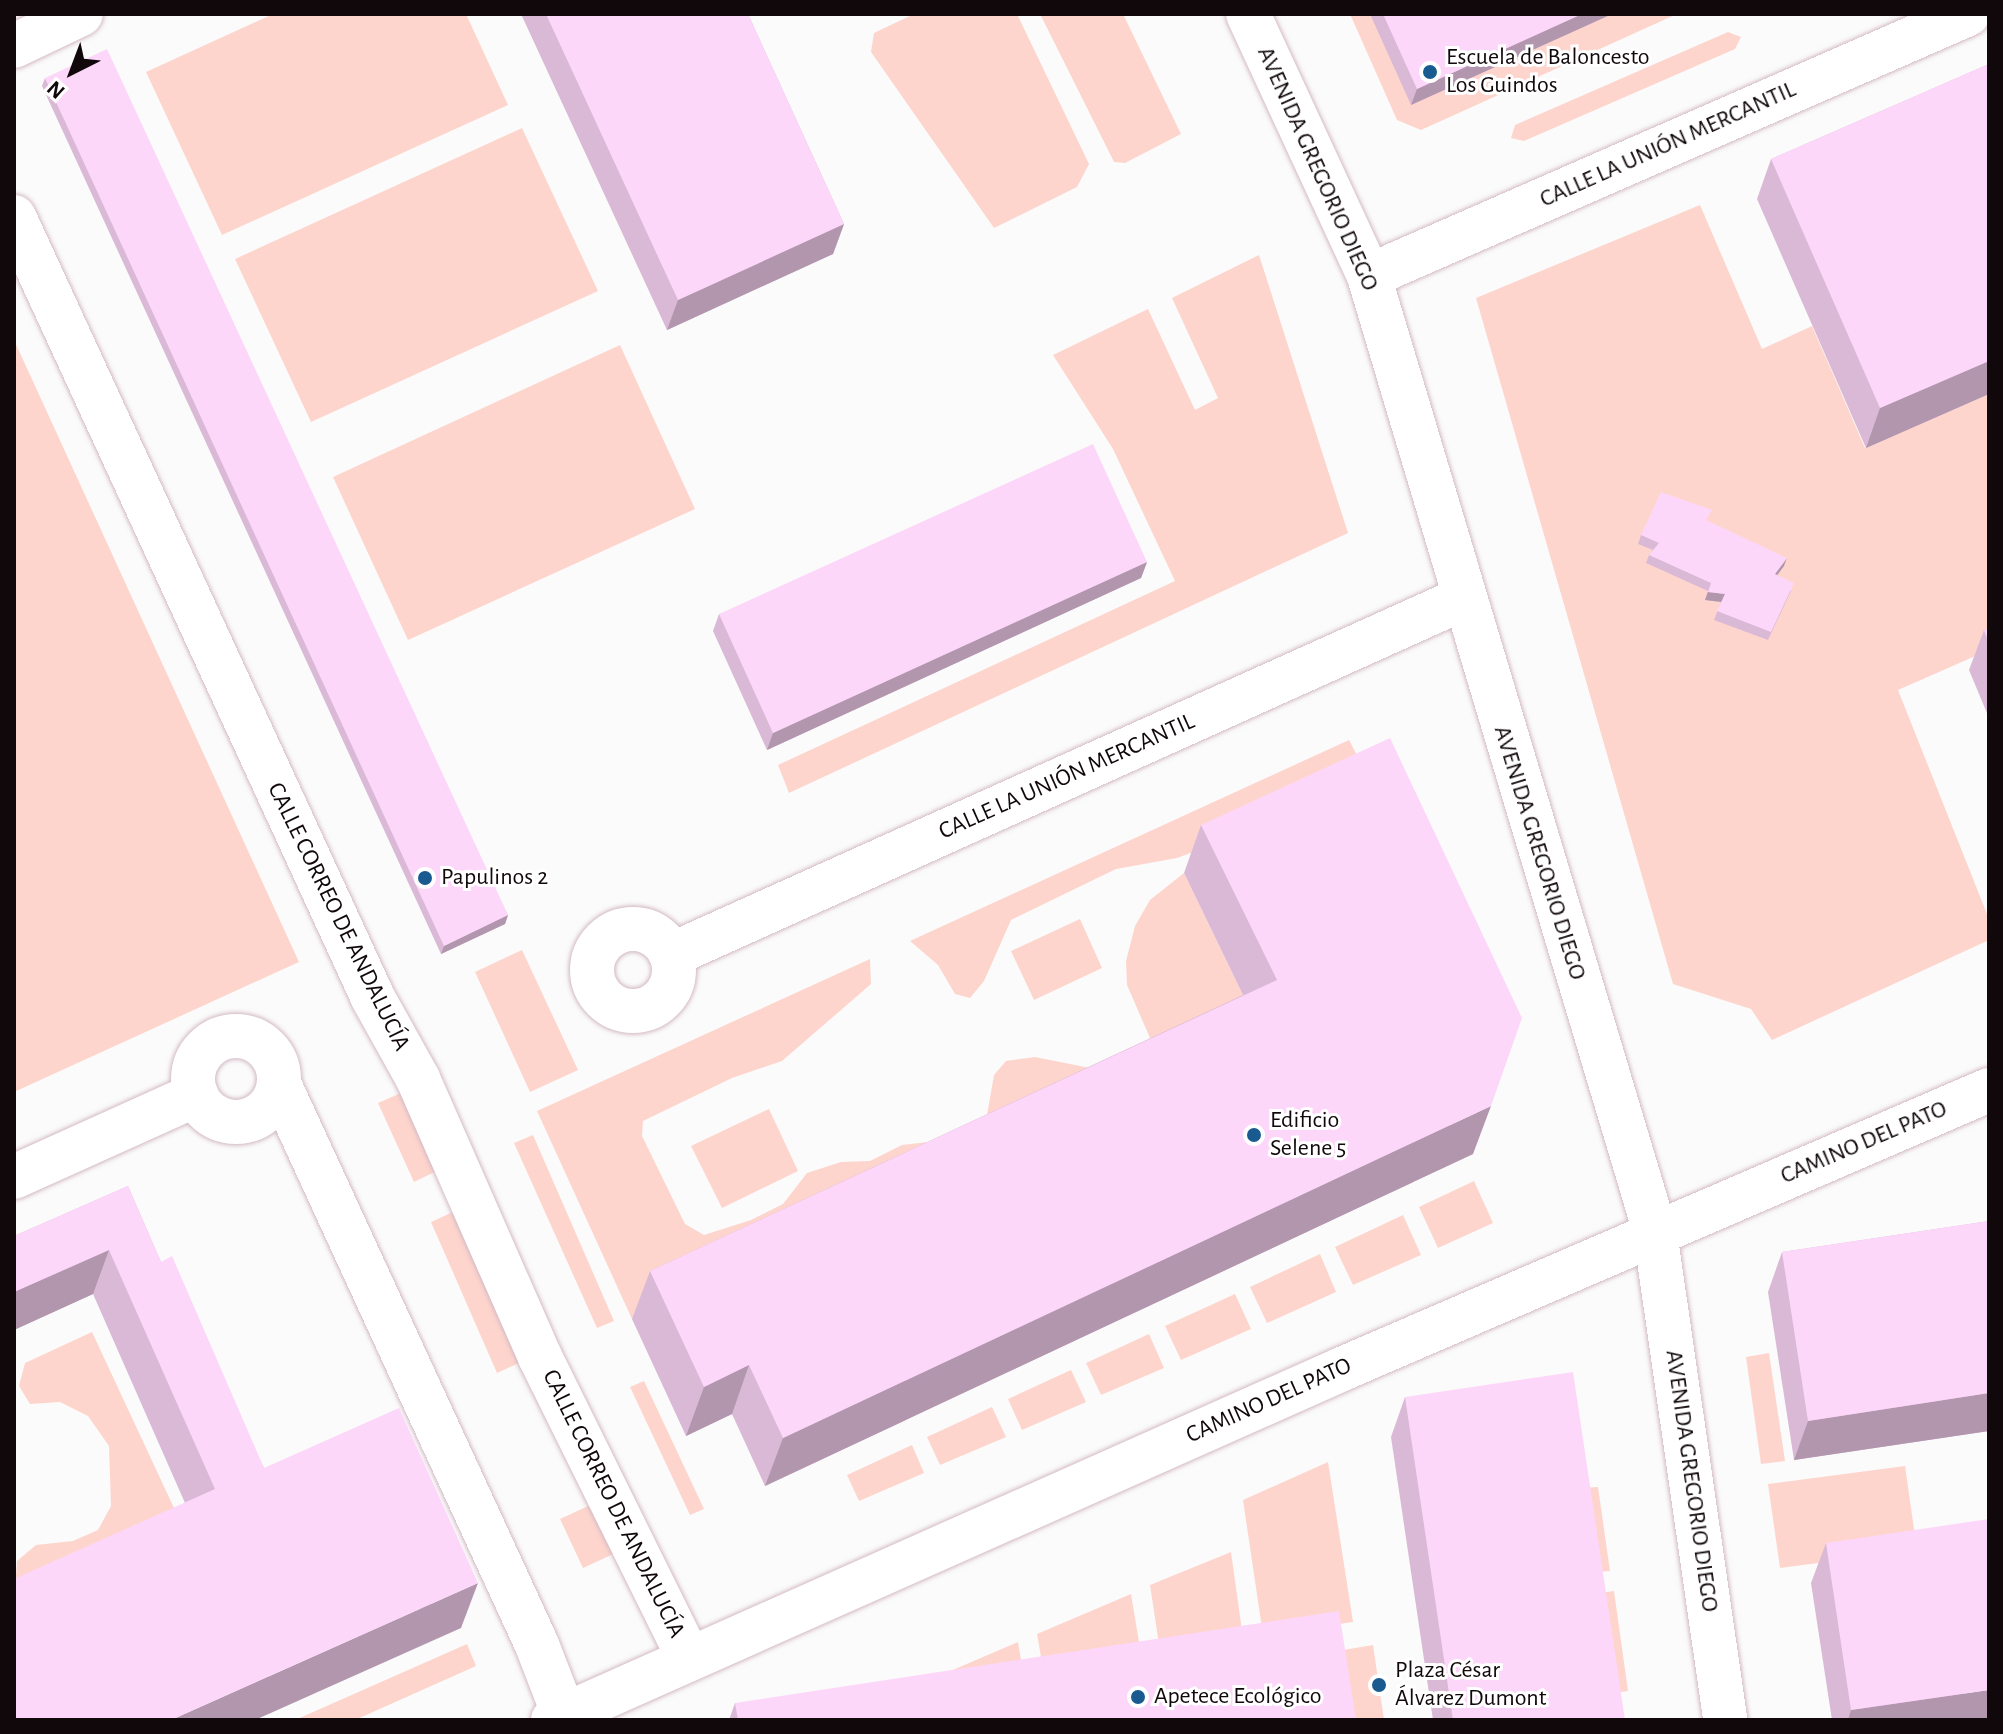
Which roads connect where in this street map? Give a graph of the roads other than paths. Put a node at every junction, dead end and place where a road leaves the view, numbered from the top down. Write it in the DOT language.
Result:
graph roads {
  1 [pos="81,14"];
  2 [pos="1248,14"];
  3 [pos="1968,14"];
  4 [pos="14,46"];
  5 [pos="14,217"];
  6 [pos="1369,276"];
  7 [pos="1462,599"];
  8 [pos="671,955"];
  9 [pos="279,1084"];
  10 [pos="1989,1090"];
  11 [pos="196,1095"];
  12 [pos="14,1177"];
  13 [pos="1655,1232"];
  14 [pos="689,1658"];
  15 [pos="558,1718"];
  16 [pos="1725,1720"];
  1 -- 4 [label="street"];
  2 -- 6 [label="street, AVENIDA GREGORIO DIEGO"];
  3 -- 6 [label="street, CALLE LA UNIÓN MERCANTIL"];
  5 -- 14 [label="street, CALLE CORREO DE ANDALUCÍA"];
  6 -- 7 [label="street, AVENIDA GREGORIO DIEGO"];
  7 -- 8 [label="street, CALLE LA UNIÓN MERCANTIL"];
  7 -- 13 [label="street, AVENIDA GREGORIO DIEGO"];
  9 -- 11 [label="street"];
  9 -- 11 [label="street"];
  9 -- 15 [label="street"];
  10 -- 13 [label="street, CAMINO DEL PATO"];
  11 -- 12 [label="street"];
  13 -- 14 [label="street, CAMINO DEL PATO"];
  13 -- 16 [label="street, AVENIDA GREGORIO DIEGO"];
  14 -- 15 [label="street, CAMINO DEL PATO"];
}
